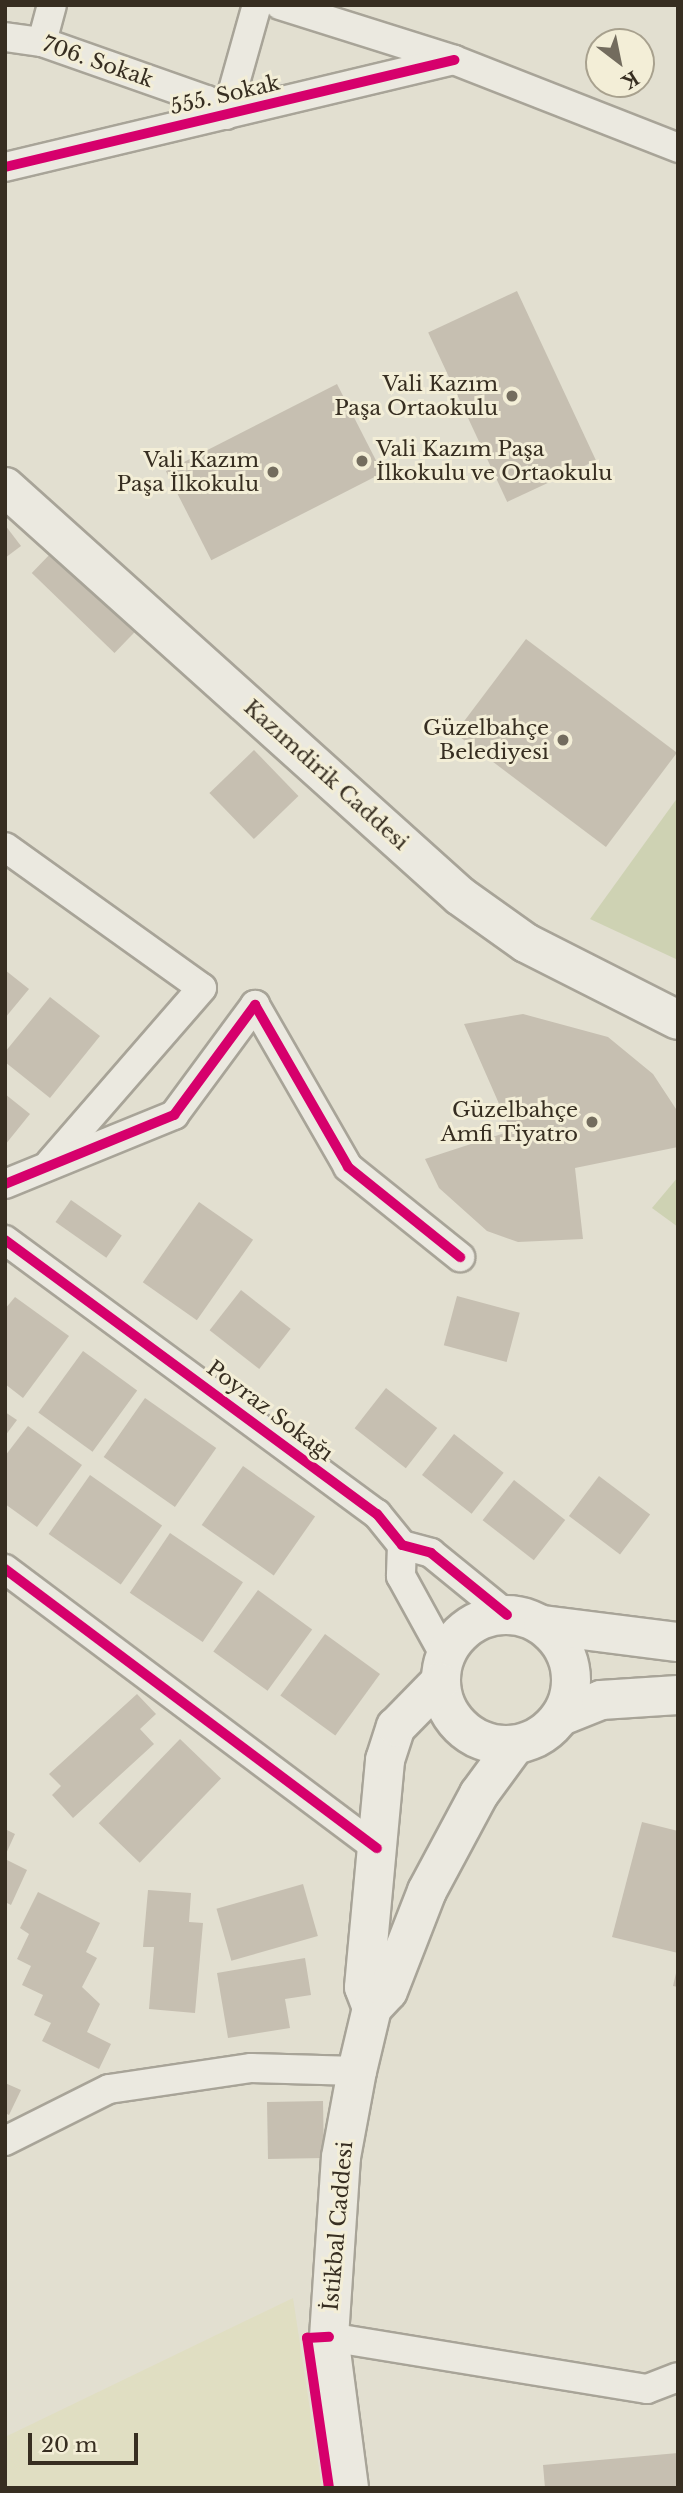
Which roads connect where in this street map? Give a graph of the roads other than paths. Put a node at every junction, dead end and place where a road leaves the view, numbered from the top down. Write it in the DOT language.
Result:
graph roads {
  1 [pos="52,5"];
  2 [pos="257,5"];
  3 [pos="279,5"];
  4 [pos="5,37"];
  5 [pos="42,42"];
  6 [pos="454,60"];
  7 [pos="226,115"];
  8 [pos="678,148"];
  9 [pos="5,167"];
  10 [pos="5,487"];
  11 [pos="5,847"];
  12 [pos="678,1020"];
  13 [pos="46,1167"];
  14 [pos="5,1184"];
  15 [pos="7,1245"];
  16 [pos="460,1257"];
  17 [pos="402,1545"];
  18 [pos="5,1569"];
  19 [pos="507,1615"];
  20 [pos="543,1625"];
  21 [pos="678,1642"];
  22 [pos="443,1670"];
  23 [pos="678,1695"];
  24 [pos="561,1716"];
  25 [pos="515,1745"];
  26 [pos="377,1848"];
  27 [pos="372,2008"];
  28 [pos="357,2071"];
  29 [pos="5,2141"];
  30 [pos="329,2337"];
  31 [pos="678,2376"];
  32 [pos="349,2488"];
  1 -- 5 [label="street"];
  2 -- 7 [label="street"];
  3 -- 6 [label="street"];
  4 -- 5 [label="street, 706. Sokak"];
  5 -- 7 [label="street, 706. Sokak"];
  6 -- 7 [label="street, 555. Sokak"];
  6 -- 8 [label="street"];
  7 -- 9 [label="street, 555. Sokak"];
  10 -- 12 [label="main road, Kazımdirik Caddesi"];
  11 -- 13 [label="street"];
  13 -- 14 [label="street"];
  13 -- 16 [label="street"];
  15 -- 17 [label="street, Poyraz Sokağı"];
  17 -- 19 [label="street"];
  17 -- 22 [label="street"];
  18 -- 26 [label="street"];
  19 -- 20 [label="main road"];
  19 -- 22 [label="main road"];
  20 -- 21 [label="main road"];
  20 -- 24 [label="main road"];
  22 -- 25 [label="main road"];
  22 -- 26 [label="main road, İstikbal Caddesi"];
  23 -- 24 [label="main road"];
  24 -- 25 [label="main road"];
  25 -- 27 [label="main road, İstikbal Caddesi"];
  26 -- 27 [label="main road, İstikbal Caddesi"];
  27 -- 28 [label="main road, İstikbal Caddesi"];
  28 -- 29 [label="street"];
  28 -- 30 [label="main road, İstikbal Caddesi"];
  30 -- 31 [label="street"];
  30 -- 32 [label="main road, İstikbal Caddesi"];
}
